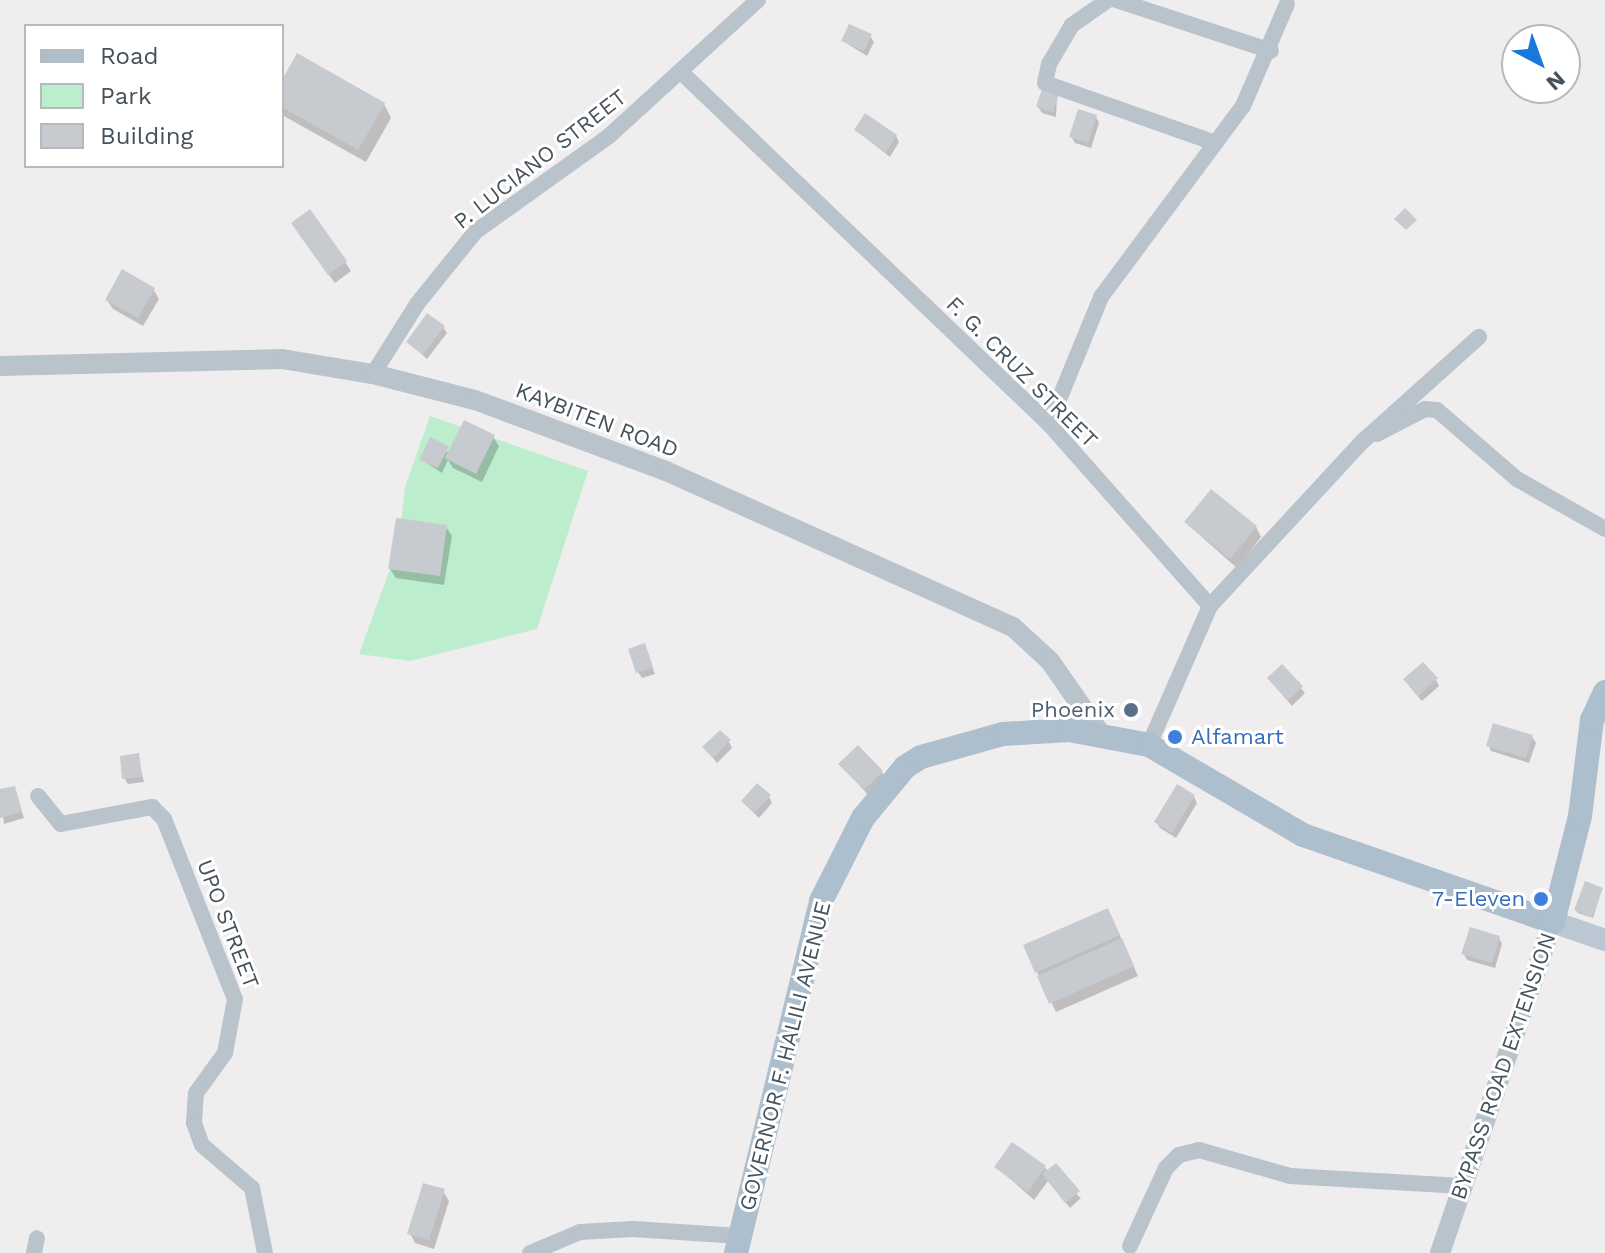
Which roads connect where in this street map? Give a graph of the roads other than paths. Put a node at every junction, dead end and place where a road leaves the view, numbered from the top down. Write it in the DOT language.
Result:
graph roads {
  1 [pos="758,0"];
  2 [pos="1108,0"];
  3 [pos="1116,0"];
  4 [pos="1287,4"];
  5 [pos="1271,51"];
  6 [pos="682,73"];
  7 [pos="1213,142"];
  8 [pos="1479,337"];
  9 [pos="0,366"];
  10 [pos="373,374"];
  11 [pos="1049,424"];
  12 [pos="1372,436"];
  13 [pos="1605,529"];
  14 [pos="1210,606"];
  15 [pos="1605,692"];
  16 [pos="1100,733"];
  17 [pos="1149,745"];
  18 [pos="38,796"];
  19 [pos="1553,922"];
  20 [pos="1605,940"];
  21 [pos="1462,1186"];
  22 [pos="738,1244"];
  23 [pos="1130,1246"];
  24 [pos="265,1253"];
  25 [pos="530,1253"];
  26 [pos="1440,1253"];
  1 -- 6 [label="street, P. LUCIANO STREET"];
  2 -- 7 [label="street"];
  3 -- 5 [label="street"];
  4 -- 5 [label="street"];
  5 -- 7 [label="street"];
  6 -- 10 [label="street, P. LUCIANO STREET"];
  6 -- 11 [label="street, F. G. CRUZ STREET"];
  7 -- 11 [label="street"];
  8 -- 12 [label="street"];
  9 -- 10 [label="street, KAYBITEN ROAD"];
  10 -- 16 [label="street, KAYBITEN ROAD"];
  11 -- 14 [label="street, F. G. CRUZ STREET"];
  12 -- 13 [label="street"];
  12 -- 14 [label="street"];
  14 -- 17 [label="street"];
  15 -- 19 [label="main road, BYPASS ROAD EXTENSION"];
  16 -- 17 [label="main road, GOVERNOR F. HALILI AVENUE"];
  16 -- 22 [label="main road, GOVERNOR F. HALILI AVENUE"];
  17 -- 19 [label="main road, GOVERNOR F. HALILI AVENUE"];
  18 -- 24 [label="street, UPO STREET"];
  19 -- 20 [label="main road, GOVERNOR F. HALILI AVENUE"];
  19 -- 21 [label="street, BYPASS ROAD EXTENSION"];
  21 -- 23 [label="street"];
  21 -- 26 [label="street, BYPASS ROAD EXTENSION"];
  22 -- 25 [label="street"];
}
